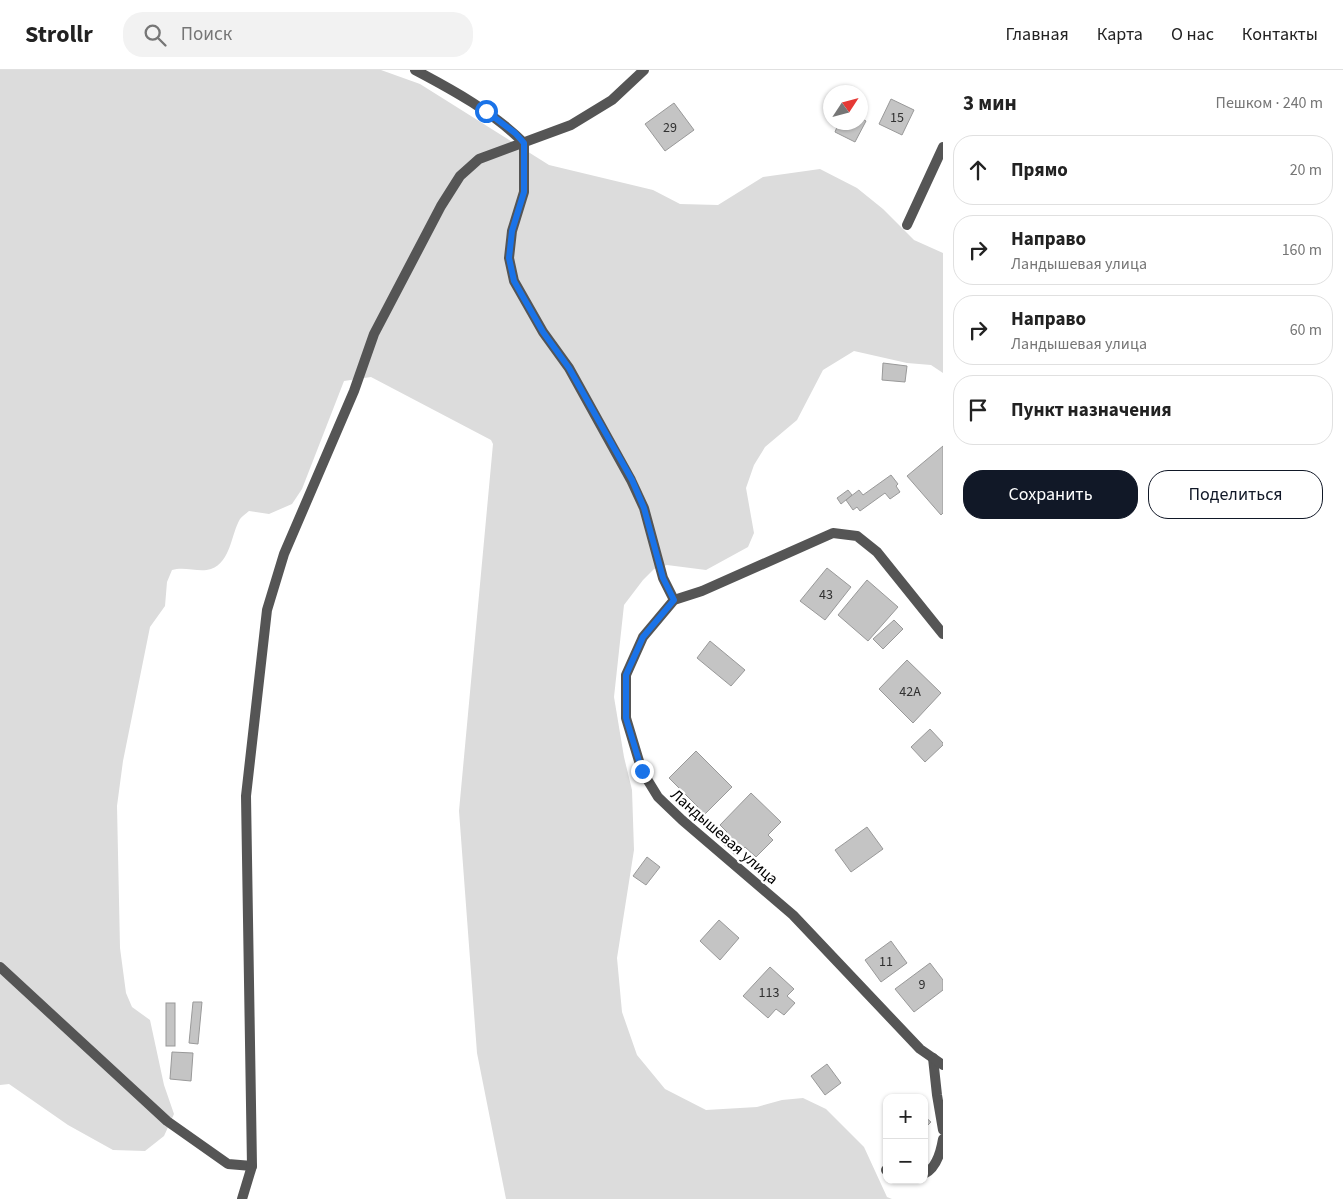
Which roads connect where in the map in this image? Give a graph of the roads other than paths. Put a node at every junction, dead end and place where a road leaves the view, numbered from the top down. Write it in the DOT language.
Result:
graph roads {
  1 [pos="415,70"];
  2 [pos="644,70"];
  3 [pos="524,143"];
  4 [pos="943,147"];
  5 [pos="906,225"];
  6 [pos="674,600"];
  7 [pos="943,634"];
  8 [pos="0,966"];
  9 [pos="933,1058"];
  10 [pos="943,1065"];
  11 [pos="943,1130"];
  12 [pos="943,1139"];
  13 [pos="252,1166"];
  14 [pos="928,1172"];
  15 [pos="242,1199"];
  1 -- 3 [label="street"];
  2 -- 3 [label="street"];
  3 -- 6 [label="street"];
  3 -- 13 [label="street"];
  4 -- 5 [label="street"];
  6 -- 7 [label="street"];
  6 -- 9 [label="street, Ландышевая улица"];
  8 -- 13 [label="street"];
  9 -- 10 [label="street, Ландышевая улица"];
  9 -- 11 [label="street"];
  12 -- 14 [label="street"];
  13 -- 15 [label="street"];
}
